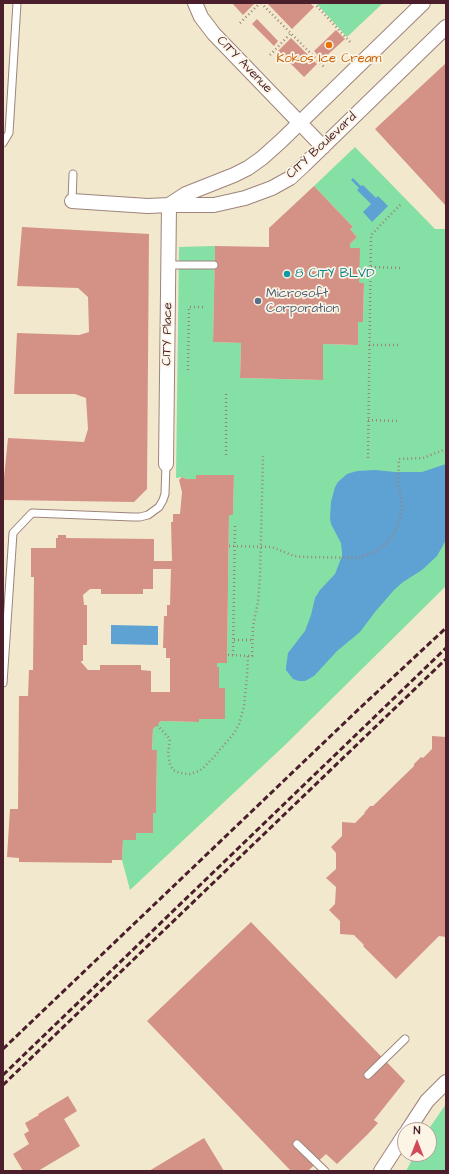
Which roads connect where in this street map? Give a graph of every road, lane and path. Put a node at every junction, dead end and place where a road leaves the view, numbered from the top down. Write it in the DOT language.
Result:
graph roads {
  1 [pos="16,3"];
  2 [pos="195,3"];
  3 [pos="261,3"];
  4 [pos="314,3"];
  5 [pos="423,3"];
  6 [pos="240,23"];
  7 [pos="446,27"];
  8 [pos="291,33"];
  9 [pos="351,43"];
  10 [pos="270,55"];
  11 [pos="325,68"];
  12 [pos="300,123"];
  13 [pos="3,143"];
  14 [pos="323,147"];
  15 [pos="73,174"];
  16 [pos="72,201"];
  17 [pos="402,203"];
  18 [pos="169,205"];
  19 [pos="169,265"];
  20 [pos="214,265"];
  21 [pos="371,268"];
  22 [pos="401,268"];
  23 [pos="204,307"];
  24 [pos="369,346"];
  25 [pos="400,346"];
  26 [pos="188,370"];
  27 [pos="226,391"];
  28 [pos="368,420"];
  29 [pos="399,421"];
  30 [pos="446,449"];
  31 [pos="226,455"];
  32 [pos="263,456"];
  33 [pos="368,458"];
  34 [pos="166,464"];
  35 [pos="235,524"];
  36 [pos="229,546"];
  37 [pos="235,546"];
  38 [pos="261,547"];
  39 [pos="234,640"];
  40 [pos="252,640"];
  41 [pos="228,655"];
  42 [pos="234,655"];
  43 [pos="248,656"];
  44 [pos="3,683"];
  45 [pos="157,725"];
  46 [pos="405,1039"];
  47 [pos="368,1075"];
  48 [pos="446,1082"];
  49 [pos="413,1122"];
  50 [pos="297,1144"];
  51 [pos="397,1146"];
  52 [pos="325,1171"];
  53 [pos="381,1171"];
  1 -- 13 [label="lane"];
  2 -- 12 [label="street, C1TY Avenue"];
  3 -- 6 [label="path"];
  3 -- 8 [label="path"];
  4 -- 9 [label="path"];
  5 -- 12 [label="street"];
  7 -- 14 [label="street, C1TY Boulevard"];
  8 -- 10 [label="path"];
  8 -- 11 [label="path"];
  12 -- 14 [label="street, C1TY Avenue"];
  12 -- 18 [label="street"];
  14 -- 18 [label="street, C1TY Boulevard"];
  15 -- 16 [label="lane"];
  16 -- 18 [label="street, C1TY Boulevard"];
  17 -- 21 [label="path"];
  18 -- 19 [label="street, C1TY Place"];
  19 -- 20 [label="lane"];
  19 -- 34 [label="street, C1TY Place"];
  21 -- 22 [label="path"];
  21 -- 24 [label="path"];
  23 -- 26 [label="path"];
  24 -- 25 [label="path"];
  24 -- 28 [label="path"];
  27 -- 31 [label="path"];
  28 -- 29 [label="path"];
  28 -- 33 [label="path"];
  30 -- 38 [label="path"];
  32 -- 38 [label="path"];
  34 -- 44 [label="lane"];
  35 -- 37 [label="path"];
  36 -- 37 [label="path"];
  37 -- 38 [label="path"];
  37 -- 39 [label="path"];
  38 -- 40 [label="path"];
  39 -- 40 [label="path"];
  39 -- 42 [label="path"];
  40 -- 43 [label="path"];
  41 -- 42 [label="path"];
  42 -- 43 [label="path"];
  43 -- 45 [label="path"];
  46 -- 47 [label="lane"];
  48 -- 49 [label="street"];
  50 -- 52 [label="lane"];
  51 -- 53 [label="street"];
}
